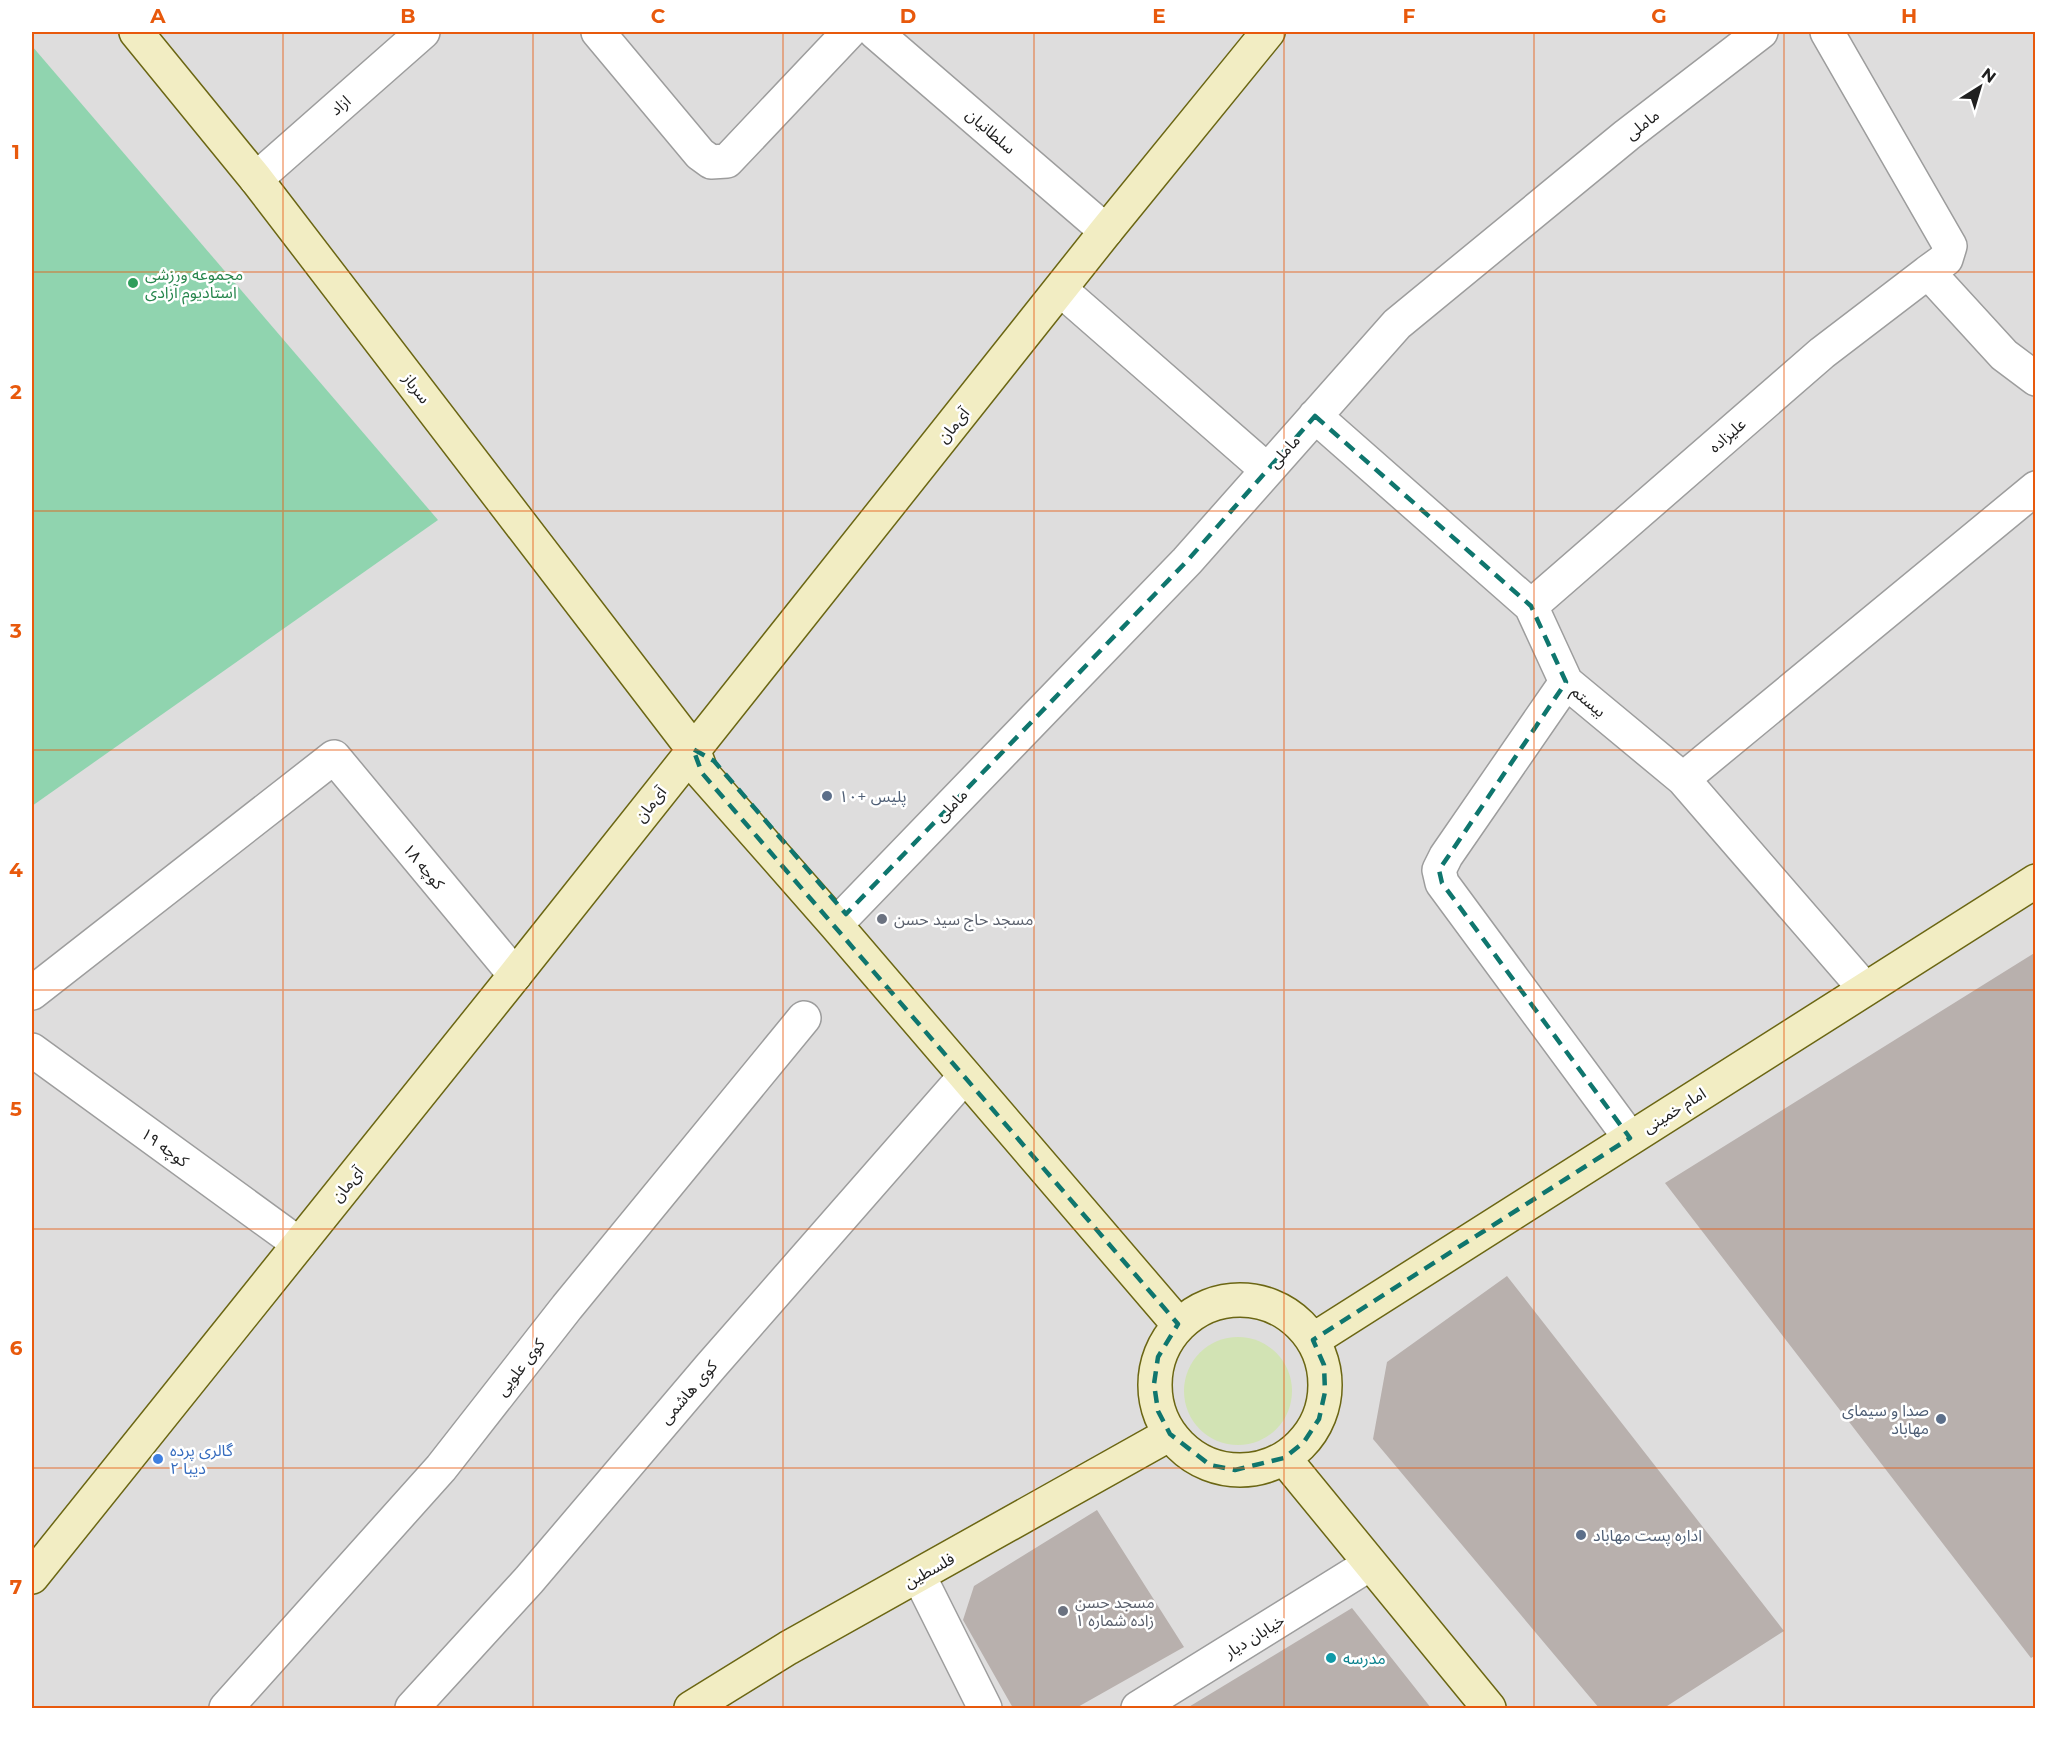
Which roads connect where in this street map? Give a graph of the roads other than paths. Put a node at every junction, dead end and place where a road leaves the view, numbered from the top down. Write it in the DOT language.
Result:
graph roads {
  1 [pos="136,32"];
  2 [pos="423,32"];
  3 [pos="598,32"];
  4 [pos="849,32"];
  5 [pos="875,32"];
  6 [pos="1268,32"];
  7 [pos="1761,32"];
  8 [pos="1827,32"];
  9 [pos="256,178"];
  10 [pos="1106,231"];
  11 [pos="1928,272"];
  12 [pos="1061,290"];
  13 [pos="2036,379"];
  14 [pos="1315,416"];
  15 [pos="1268,470"];
  16 [pos="2036,488"];
  17 [pos="1531,606"];
  18 [pos="1566,682"];
  19 [pos="693,749"];
  20 [pos="1683,779"];
  21 [pos="2036,881"];
  22 [pos="846,914"];
  23 [pos="515,975"];
  24 [pos="1866,988"];
  25 [pos="32,993"];
  26 [pos="804,1018"];
  27 [pos="32,1050"];
  28 [pos="965,1076"];
  29 [pos="1630,1138"];
  30 [pos="299,1244"];
  31 [pos="1184,1319"];
  32 [pos="1313,1340"];
  33 [pos="1170,1434"];
  34 [pos="1284,1458"];
  35 [pos="1370,1564"];
  36 [pos="919,1576"];
  37 [pos="32,1577"];
  38 [pos="226,1708"];
  39 [pos="412,1708"];
  40 [pos="691,1708"];
  41 [pos="985,1708"];
  42 [pos="1138,1708"];
  43 [pos="1489,1708"];
  1 -- 9 [label="main road, سرباز"];
  2 -- 9 [label="street, ازاد"];
  3 -- 4 [label="street"];
  5 -- 10 [label="street, سلطانیان"];
  6 -- 10 [label="main road, آی‌مان"];
  7 -- 14 [label="street, ماملی"];
  8 -- 11 [label="street, علیزاده"];
  9 -- 19 [label="main road, سرباز"];
  10 -- 12 [label="main road, آی‌مان"];
  11 -- 13 [label="street"];
  11 -- 17 [label="street, علیزاده"];
  12 -- 15 [label="street"];
  12 -- 19 [label="main road, آی‌مان"];
  14 -- 15 [label="street, ماملی"];
  14 -- 17 [label="street, بیستم"];
  15 -- 22 [label="street, ماملی"];
  16 -- 20 [label="street"];
  17 -- 18 [label="street, بیستم"];
  18 -- 20 [label="street, بیستم"];
  18 -- 29 [label="street"];
  19 -- 22 [label="main road"];
  19 -- 23 [label="main road, آی‌مان"];
  19 -- 28 [label="main road"];
  20 -- 24 [label="street, بیستم"];
  21 -- 24 [label="main road, امام خمینی"];
  22 -- 31 [label="main road"];
  23 -- 25 [label="street, کوچه ۱۸"];
  23 -- 30 [label="main road, آی‌مان"];
  24 -- 29 [label="main road, امام خمینی"];
  26 -- 38 [label="street, کوی علویی"];
  27 -- 30 [label="street, کوچه ۱۹"];
  28 -- 31 [label="main road"];
  28 -- 39 [label="street, کوی هاشمی"];
  29 -- 32 [label="main road, امام خمینی"];
  30 -- 37 [label="main road, آی‌مان"];
  31 -- 32 [label="main road"];
  31 -- 33 [label="main road"];
  32 -- 34 [label="main road"];
  33 -- 34 [label="main road"];
  33 -- 36 [label="main road, فلسطین"];
  34 -- 35 [label="main road"];
  35 -- 42 [label="street, خیابان دیار"];
  35 -- 43 [label="main road"];
  36 -- 40 [label="main road, فلسطین"];
  36 -- 41 [label="street"];
}
